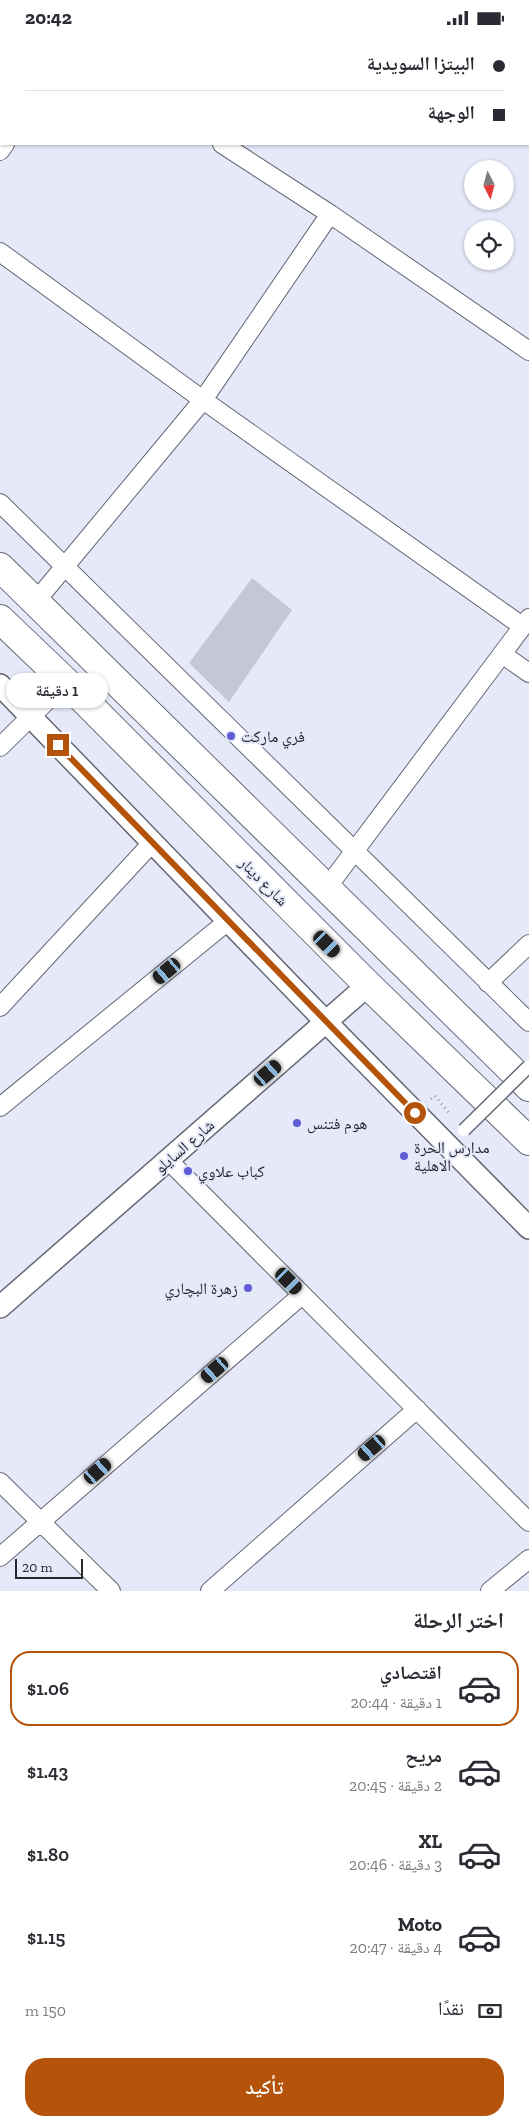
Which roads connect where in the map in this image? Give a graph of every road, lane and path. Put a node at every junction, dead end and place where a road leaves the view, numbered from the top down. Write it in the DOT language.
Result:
graph roads {
  1 [pos="224,145"];
  2 [pos="330,214"];
  3 [pos="0,252"];
  4 [pos="529,351"];
  5 [pos="203,400"];
  6 [pos="0,503"];
  7 [pos="64,565"];
  8 [pos="0,567"];
  9 [pos="36,601"];
  10 [pos="0,619"];
  11 [pos="526,622"];
  12 [pos="502,654"];
  13 [pos="529,673"];
  14 [pos="66,682"];
  15 [pos="0,685"];
  16 [pos="31,717"];
  17 [pos="0,747"];
  18 [pos="152,843"];
  19 [pos="355,850"];
  20 [pos="326,889"];
  21 [pos="228,921"];
  22 [pos="529,944"];
  23 [pos="488,983"];
  24 [pos="368,985"];
  25 [pos="0,1007"];
  26 [pos="326,1022"];
  27 [pos="529,1022"];
  28 [pos="529,1066"];
  29 [pos="529,1087"];
  30 [pos="0,1107"];
  31 [pos="464,1130"];
  32 [pos="529,1141"];
  33 [pos="168,1160"];
  34 [pos="529,1228"];
  35 [pos="302,1295"];
  36 [pos="0,1307"];
  37 [pos="417,1409"];
  38 [pos="0,1482"];
  39 [pos="40,1521"];
  40 [pos="529,1522"];
  41 [pos="0,1557"];
  42 [pos="529,1559"];
  43 [pos="111,1591"];
  44 [pos="210,1591"];
  45 [pos="490,1591"];
  1 -- 2 [label="street"];
  2 -- 4 [label="street"];
  2 -- 5 [label="street"];
  3 -- 5 [label="street"];
  5 -- 7 [label="street"];
  5 -- 11 [label="street"];
  6 -- 7 [label="street"];
  7 -- 9 [label="street"];
  7 -- 19 [label="street"];
  8 -- 9 [label="main road"];
  9 -- 20 [label="main road"];
  10 -- 14 [label="main road, شارع دينار"];
  11 -- 12 [label="street"];
  12 -- 13 [label="street"];
  12 -- 19 [label="street"];
  14 -- 16 [label="street"];
  14 -- 24 [label="main road, شارع دينار"];
  15 -- 16 [label="street"];
  16 -- 17 [label="street"];
  16 -- 18 [label="street"];
  18 -- 21 [label="street"];
  18 -- 25 [label="street"];
  19 -- 20 [label="street"];
  19 -- 23 [label="street"];
  20 -- 29 [label="main road"];
  21 -- 26 [label="street"];
  21 -- 30 [label="street"];
  22 -- 23 [label="street"];
  23 -- 27 [label="street"];
  24 -- 26 [label="street, شارع السايلو"];
  24 -- 32 [label="main road, شارع دينار"];
  26 -- 33 [label="street, شارع السايلو"];
  26 -- 34 [label="street"];
  28 -- 31 [label="street, bridge"];
  33 -- 35 [label="street"];
  33 -- 36 [label="street, شارع السايلو"];
  35 -- 37 [label="street"];
  35 -- 39 [label="street"];
  37 -- 40 [label="street"];
  37 -- 44 [label="street"];
  38 -- 39 [label="street"];
  39 -- 41 [label="street"];
  39 -- 43 [label="street"];
  42 -- 45 [label="street"];
}
